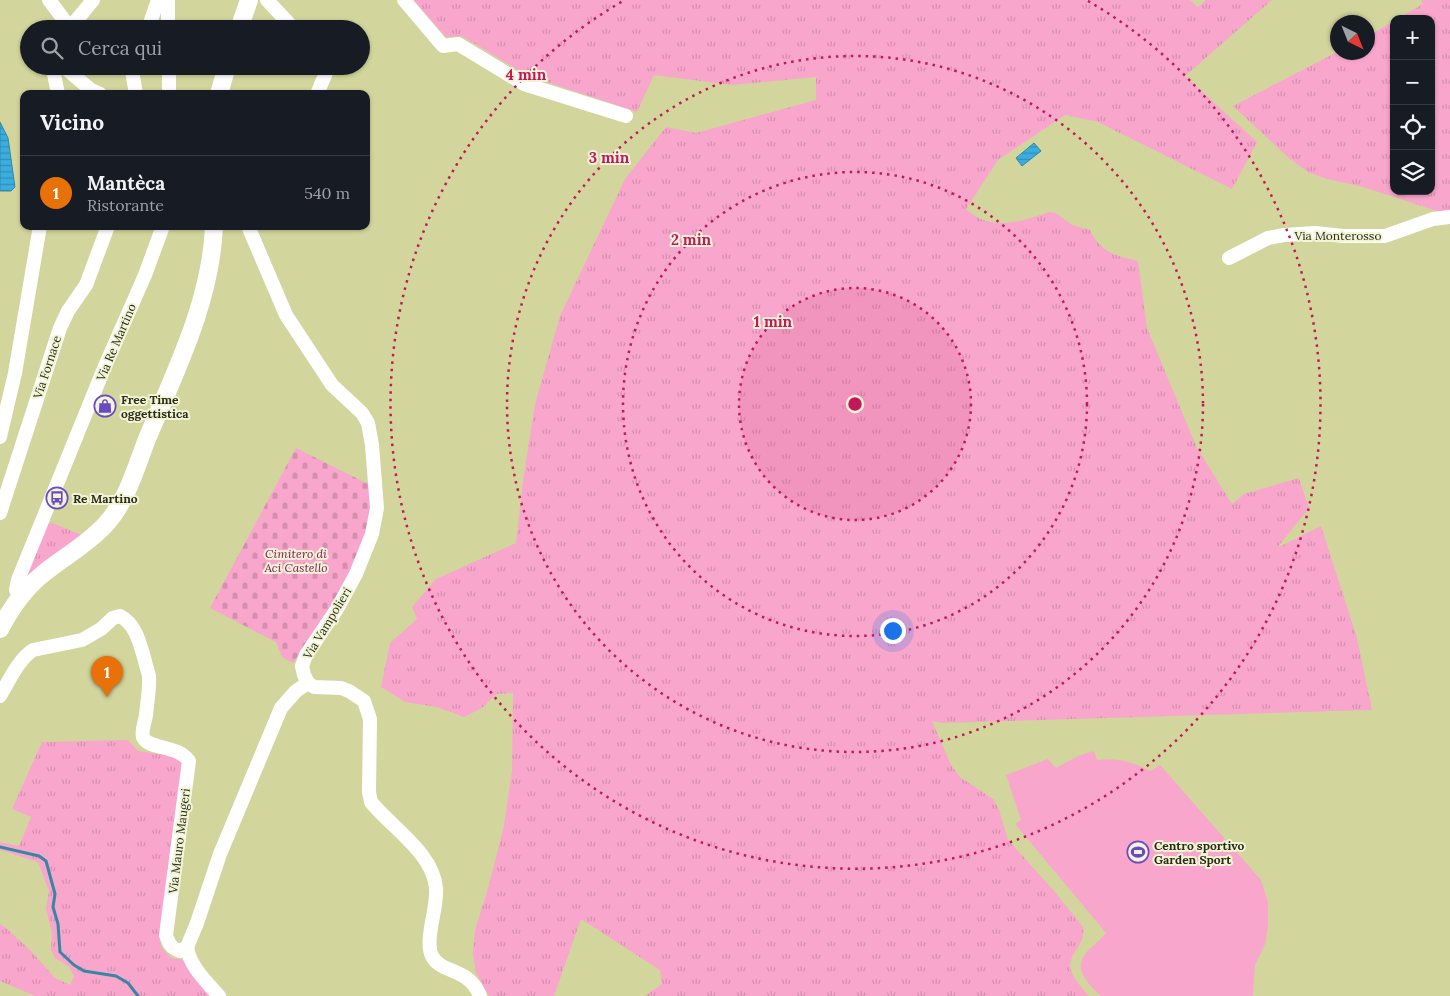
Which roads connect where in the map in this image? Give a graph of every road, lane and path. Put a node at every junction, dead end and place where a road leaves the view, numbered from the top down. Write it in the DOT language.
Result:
graph roads {
  1 [pos="49,0"];
  2 [pos="93,0"];
  3 [pos="158,0"];
  4 [pos="168,0"];
  5 [pos="249,0"];
  6 [pos="267,0"];
  7 [pos="404,0"];
  8 [pos="63,20"];
  9 [pos="77,20"];
  10 [pos="151,20"];
  11 [pos="168,20"];
  12 [pos="242,20"];
  13 [pos="286,20"];
  14 [pos="54,75"];
  15 [pos="74,75"];
  16 [pos="130,75"];
  17 [pos="169,75"];
  18 [pos="224,75"];
  19 [pos="325,75"];
  20 [pos="57,90"];
  21 [pos="91,90"];
  22 [pos="135,90"];
  23 [pos="169,90"];
  24 [pos="220,90"];
  25 [pos="319,90"];
  26 [pos="626,116"];
  27 [pos="1450,217"];
  28 [pos="39,230"];
  29 [pos="107,230"];
  30 [pos="162,230"];
  31 [pos="214,230"];
  32 [pos="250,230"];
  33 [pos="1229,258"];
  34 [pos="0,436"];
  35 [pos="24,441"];
  36 [pos="0,513"];
  37 [pos="20,596"];
  38 [pos="0,629"];
  39 [pos="308,683"];
  40 [pos="0,696"];
  41 [pos="187,947"];
  42 [pos="220,996"];
  43 [pos="480,996"];
  1 -- 8 [label="street"];
  2 -- 9 [label="street"];
  3 -- 10 [label="street"];
  4 -- 11 [label="street"];
  5 -- 12 [label="main road"];
  6 -- 13 [label="street"];
  7 -- 26 [label="street"];
  14 -- 20 [label="street"];
  15 -- 21 [label="street"];
  16 -- 22 [label="street"];
  17 -- 23 [label="street"];
  18 -- 24 [label="main road"];
  19 -- 25 [label="street"];
  27 -- 33 [label="street, Via Monterosso"];
  28 -- 34 [label="street"];
  29 -- 35 [label="street, Via Fornace"];
  30 -- 37 [label="street, Via Re Martino"];
  31 -- 37 [label="main road"];
  32 -- 39 [label="street, Via Vampolieri"];
  34 -- 35 [label="street"];
  35 -- 36 [label="street, Via Fornace"];
  37 -- 38 [label="main road"];
  39 -- 41 [label="street"];
  39 -- 43 [label="street"];
  40 -- 41 [label="street, Via Mauro Maugeri"];
  41 -- 42 [label="street"];
}
